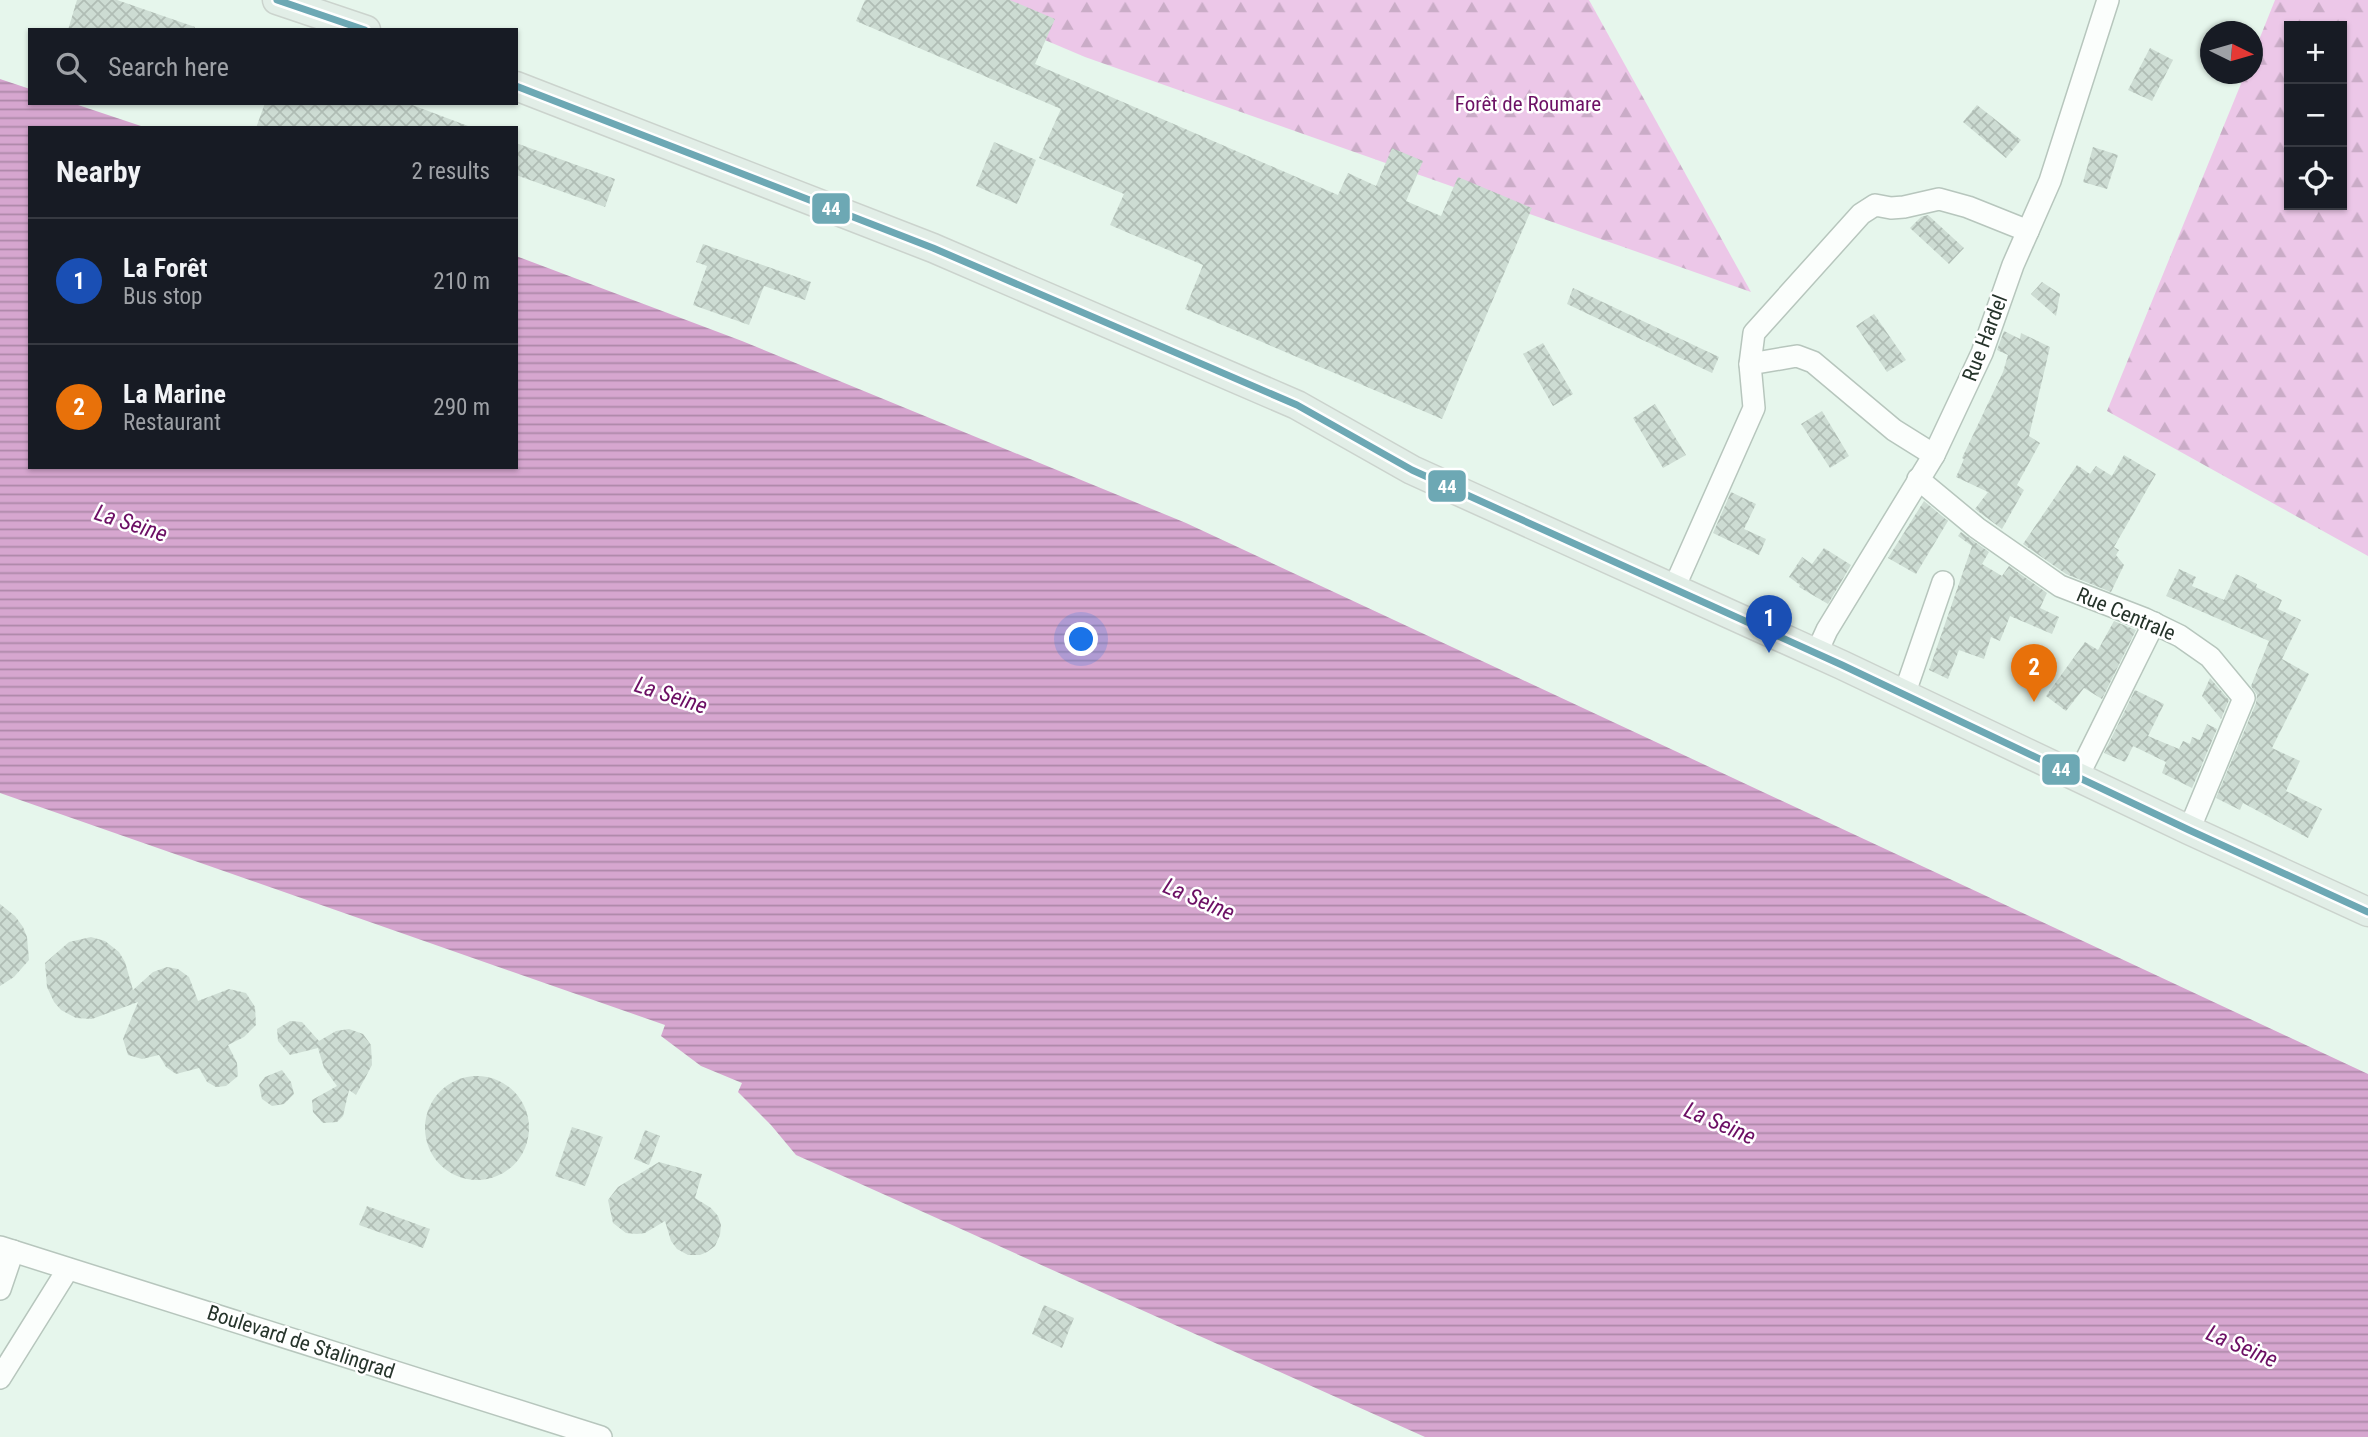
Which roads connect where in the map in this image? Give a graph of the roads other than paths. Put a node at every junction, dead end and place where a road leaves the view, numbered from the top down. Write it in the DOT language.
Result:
graph roads {
  1 [pos="277,0"];
  2 [pos="2108,0"];
  3 [pos="360,28"];
  4 [pos="518,87"];
  5 [pos="2028,231"];
  6 [pos="1749,364"];
  7 [pos="1934,455"];
  8 [pos="1918,479"];
  9 [pos="1943,582"];
  10 [pos="1674,588"];
  11 [pos="2154,623"];
  12 [pos="1816,654"];
  13 [pos="1904,695"];
  14 [pos="2078,776"];
  15 [pos="2189,830"];
  16 [pos="2368,912"];
  17 [pos="7,1249"];
  18 [pos="68,1269"];
  19 [pos="0,1289"];
  20 [pos="0,1378"];
  21 [pos="601,1437"];
  1 -- 3 [label="main road"];
  2 -- 5 [label="street, Rue Hardel"];
  4 -- 10 [label="main road"];
  5 -- 6 [label="street"];
  5 -- 7 [label="street, Rue Hardel"];
  6 -- 7 [label="street"];
  6 -- 10 [label="street"];
  7 -- 8 [label="street, Rue Hardel"];
  8 -- 11 [label="street, Rue Centrale"];
  8 -- 12 [label="street, Rue Hardel"];
  9 -- 13 [label="street"];
  10 -- 12 [label="main road"];
  11 -- 14 [label="street"];
  11 -- 15 [label="street, Rue Centrale"];
  12 -- 13 [label="main road"];
  13 -- 14 [label="main road"];
  14 -- 15 [label="main road"];
  15 -- 16 [label="main road"];
  17 -- 18 [label="street, Boulevard de Stalingrad"];
  17 -- 19 [label="street"];
  18 -- 20 [label="street"];
  18 -- 21 [label="street, Boulevard de Stalingrad"];
}
